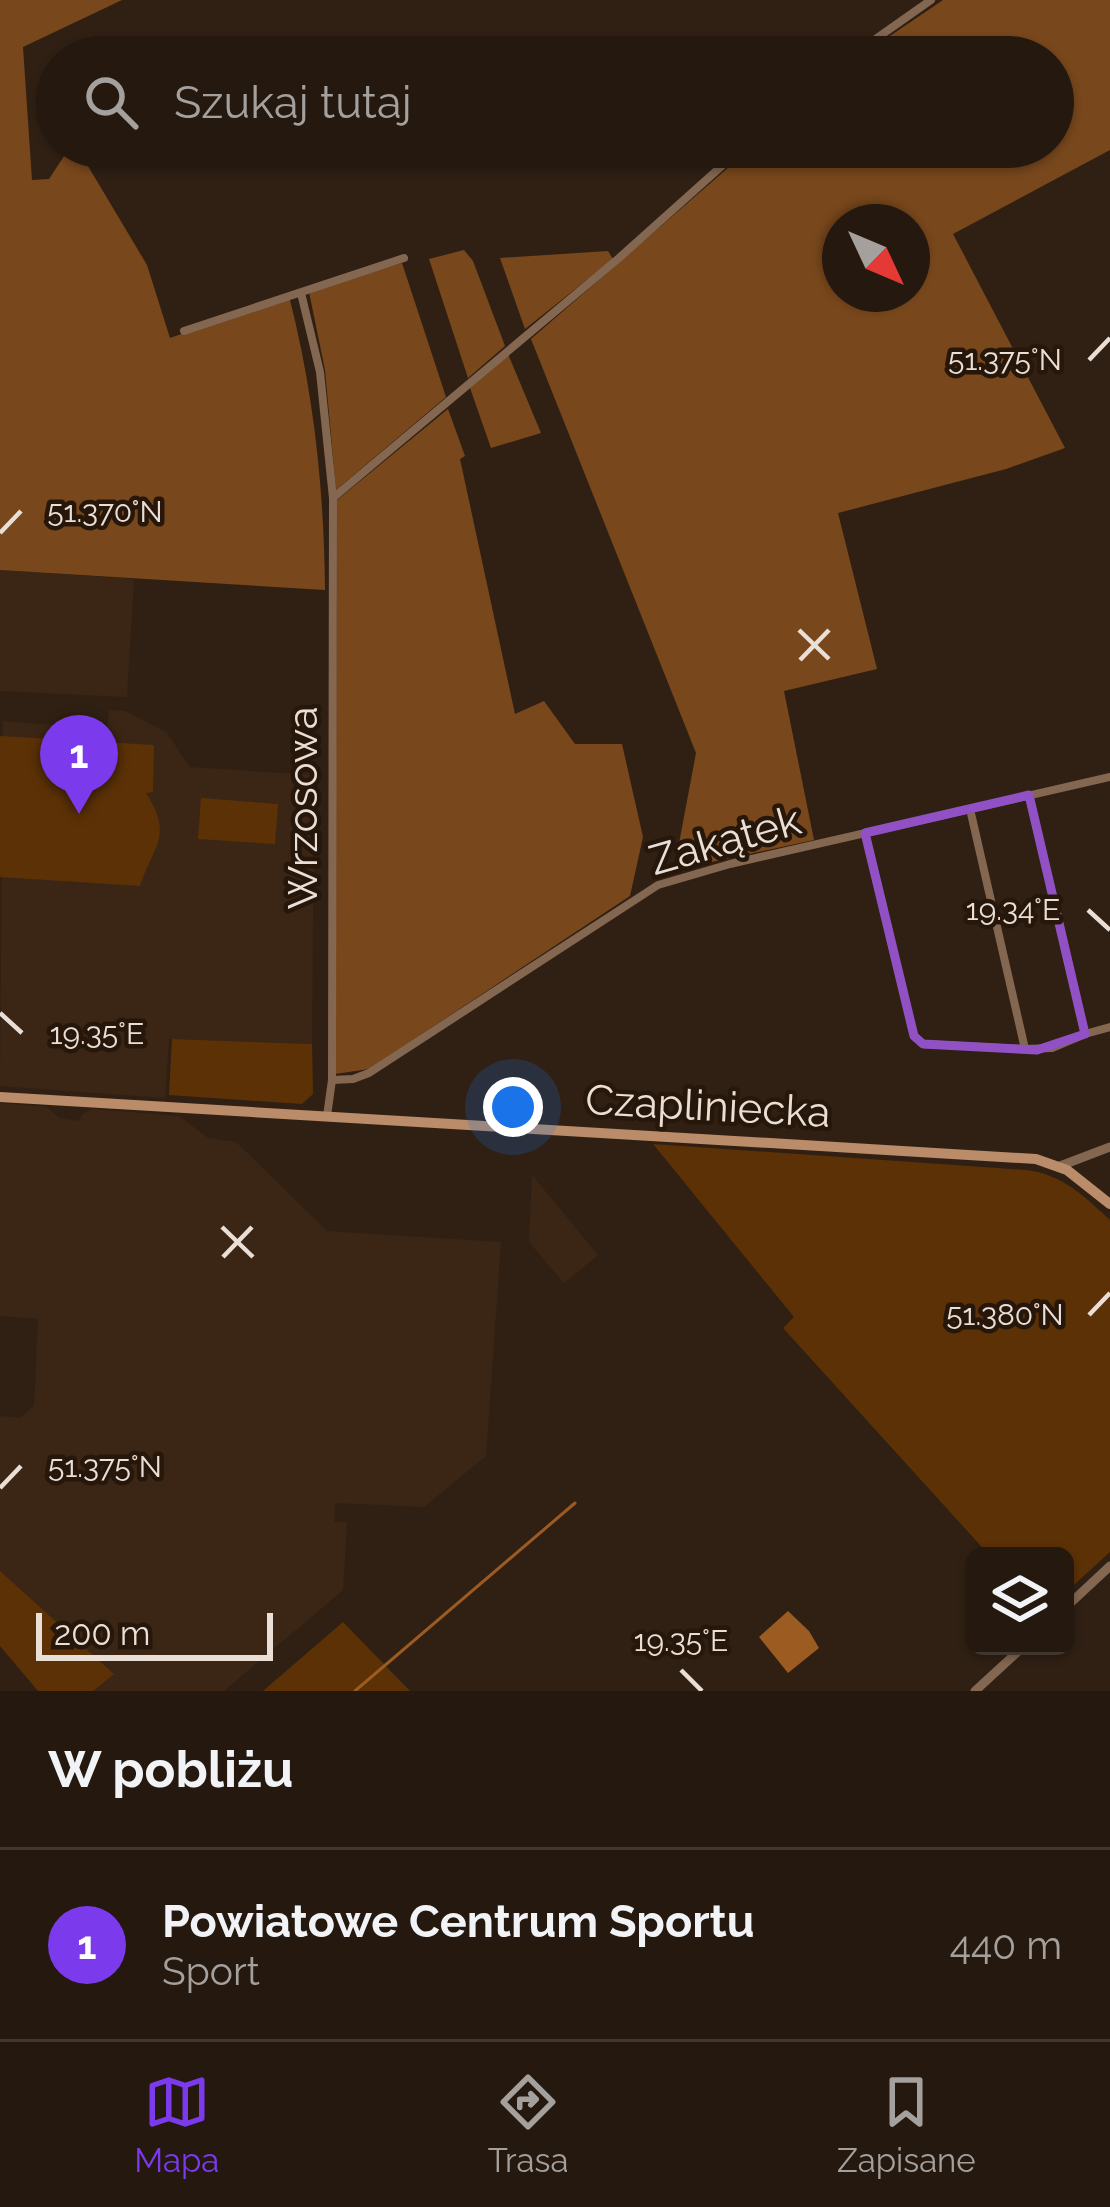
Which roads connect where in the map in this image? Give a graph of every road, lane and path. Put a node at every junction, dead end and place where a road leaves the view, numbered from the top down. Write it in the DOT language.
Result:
graph roads {
  1 [pos="931,0"];
  2 [pos="880,36"];
  3 [pos="720,168"];
  4 [pos="404,258"];
  5 [pos="301,292"];
  6 [pos="184,331"];
  7 [pos="333,498"];
  8 [pos="1110,777"];
  9 [pos="1029,795"];
  10 [pos="970,809"];
  11 [pos="866,833"];
  12 [pos="1110,1027"];
  13 [pos="1084,1034"];
  14 [pos="1024,1049"];
  15 [pos="332,1079"];
  16 [pos="0,1097"];
  17 [pos="327,1118"];
  18 [pos="1110,1147"];
  19 [pos="1060,1166"];
  20 [pos="1110,1204"];
  21 [pos="1110,1566"];
  22 [pos="1074,1600"];
  23 [pos="1014,1655"];
  24 [pos="975,1691"];
  1 -- 2 [label="street"];
  3 -- 7 [label="street"];
  4 -- 5 [label="street"];
  5 -- 6 [label="street"];
  5 -- 7 [label="street, Wrzosowa"];
  7 -- 15 [label="street, Wrzosowa"];
  8 -- 9 [label="street, Zakątek"];
  9 -- 10 [label="street, Zakątek"];
  9 -- 13 [label="street"];
  10 -- 11 [label="street, Zakątek"];
  10 -- 14 [label="street"];
  11 -- 14 [label="street"];
  11 -- 15 [label="street, Zakątek"];
  12 -- 13 [label="street"];
  13 -- 14 [label="street"];
  15 -- 17 [label="street, Wrzosowa"];
  16 -- 17 [label="main road, Czapliniecka"];
  17 -- 19 [label="main road, Czapliniecka"];
  18 -- 19 [label="street"];
  19 -- 20 [label="main road, Czapliniecka"];
  21 -- 22 [label="street"];
  23 -- 24 [label="street"];
}
